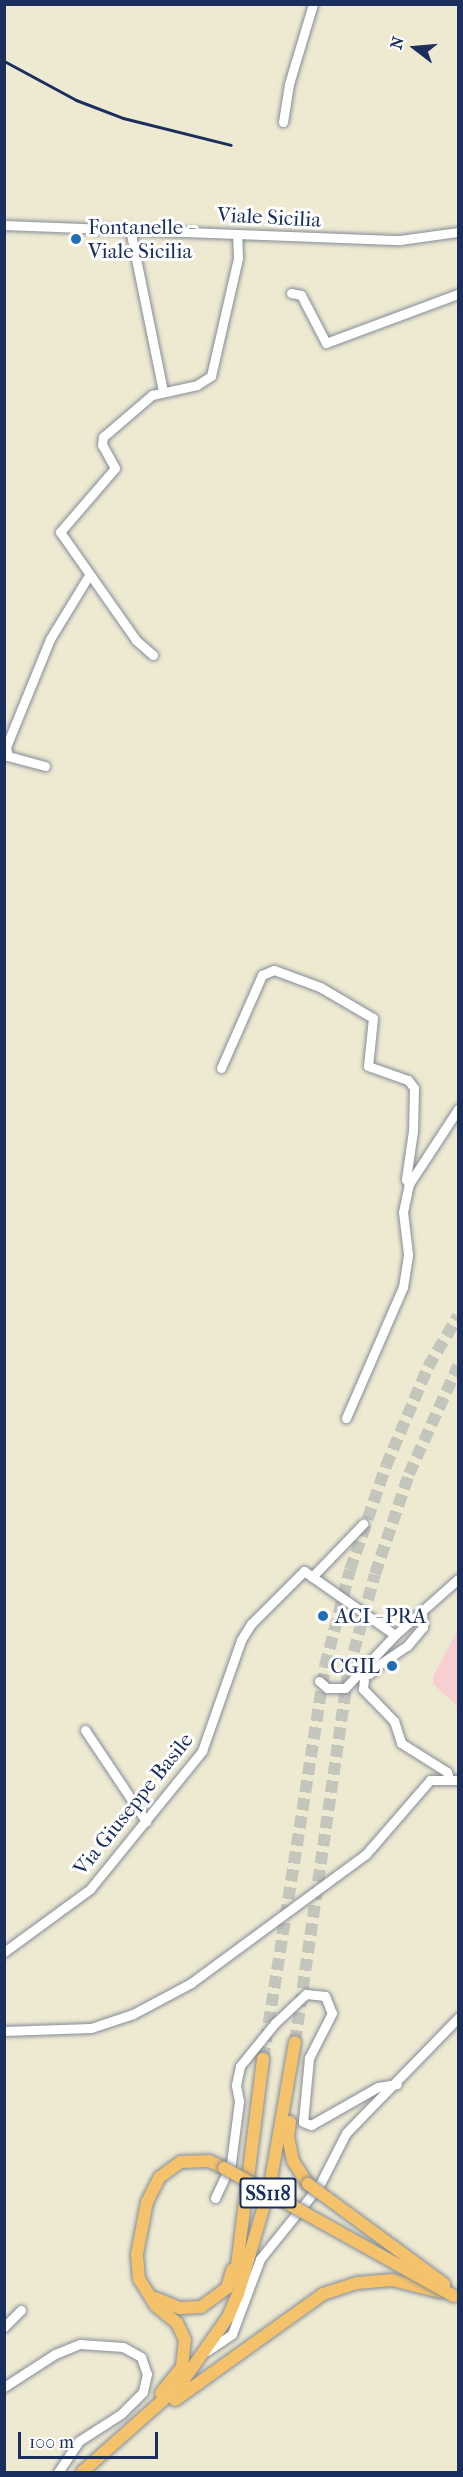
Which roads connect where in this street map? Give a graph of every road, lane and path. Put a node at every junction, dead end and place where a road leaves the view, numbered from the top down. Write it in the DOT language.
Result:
graph roads {
  1 [pos="313,4"];
  2 [pos="283,122"];
  3 [pos="4,225"];
  4 [pos="130,229"];
  5 [pos="459,232"];
  6 [pos="237,234"];
  7 [pos="291,293"];
  8 [pos="459,294"];
  9 [pos="163,391"];
  10 [pos="88,574"];
  11 [pos="153,655"];
  12 [pos="45,766"];
  13 [pos="221,1068"];
  14 [pos="459,1109"];
  15 [pos="409,1184"];
  16 [pos="346,1418"];
  17 [pos="363,1524"];
  18 [pos="312,1577"];
  19 [pos="459,1579"];
  20 [pos="422,1612"];
  21 [pos="395,1635"];
  22 [pos="319,1681"];
  23 [pos="85,1730"];
  24 [pos="454,1780"];
  25 [pos="146,1821"];
  26 [pos="4,1952"];
  27 [pos="459,2018"];
  28 [pos="4,2031"];
  29 [pos="295,2042"];
  30 [pos="263,2059"];
  31 [pos="292,2063"];
  32 [pos="397,2084"];
  33 [pos="215,2198"];
  34 [pos="244,2235"];
  35 [pos="145,2292"];
  36 [pos="457,2298"];
  37 [pos="21,2310"];
  38 [pos="4,2327"];
  39 [pos="216,2337"];
  40 [pos="207,2351"];
  41 [pos="4,2386"];
  42 [pos="145,2416"];
  43 [pos="58,2472"];
  44 [pos="82,2472"];
  1 -- 2 [label="street"];
  3 -- 4 [label="street, Viale Sicilia"];
  4 -- 6 [label="street, Viale Sicilia"];
  4 -- 9 [label="street"];
  5 -- 6 [label="street, Viale Sicilia"];
  6 -- 9 [label="street"];
  7 -- 8 [label="street"];
  9 -- 10 [label="street"];
  10 -- 11 [label="street"];
  10 -- 12 [label="street"];
  13 -- 15 [label="street"];
  14 -- 15 [label="street"];
  15 -- 16 [label="street"];
  17 -- 18 [label="street, Via Giuseppe Basile"];
  18 -- 21 [label="street"];
  18 -- 25 [label="street, Via Giuseppe Basile"];
  19 -- 20 [label="street"];
  20 -- 21 [label="street"];
  20 -- 24 [label="street"];
  21 -- 22 [label="street"];
  23 -- 25 [label="street"];
  24 -- 28 [label="street"];
  25 -- 26 [label="street, Via Giuseppe Basile"];
  27 -- 32 [label="street"];
  29 -- 31 [label="main road, SS118"];
  30 -- 34 [label="main road, SS118"];
  31 -- 36 [label="main road, bridge"];
  31 -- 39 [label="main road, SS118"];
  32 -- 33 [label="street"];
  32 -- 40 [label="street"];
  34 -- 35 [label="main road"];
  34 -- 39 [label="main road, SS118"];
  35 -- 36 [label="main road, bridge"];
  35 -- 42 [label="main road"];
  36 -- 42 [label="main road, bridge"];
  37 -- 38 [label="street"];
  39 -- 40 [label="main road, SS118"];
  40 -- 42 [label="main road, SS118"];
  41 -- 43 [label="street"];
  42 -- 44 [label="main road, SS118"];
}
